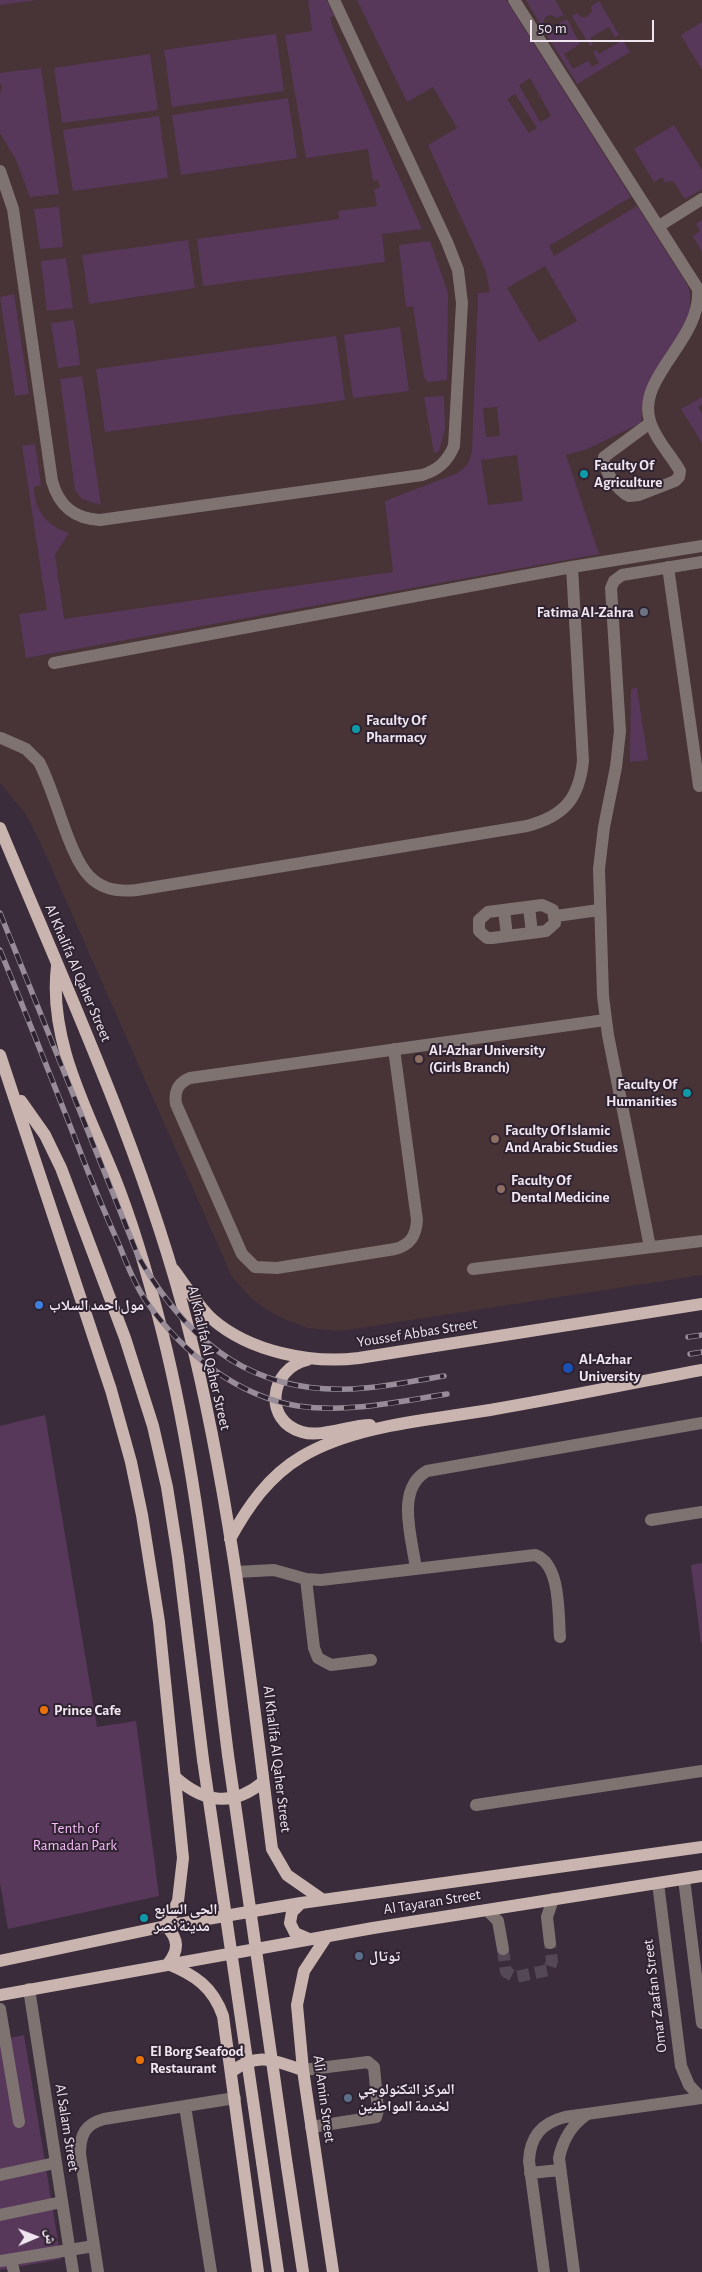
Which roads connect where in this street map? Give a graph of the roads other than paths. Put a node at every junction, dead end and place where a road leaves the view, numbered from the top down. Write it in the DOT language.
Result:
graph roads {
  1 [pos="334,0"];
  2 [pos="514,0"];
  3 [pos="0,171"];
  4 [pos="702,199"];
  5 [pos="658,226"];
  6 [pos="650,423"];
  7 [pos="702,546"];
  8 [pos="702,562"];
  9 [pos="572,567"];
  10 [pos="668,567"];
  11 [pos="54,664"];
  12 [pos="1,738"];
  13 [pos="699,786"];
  14 [pos="0,828"];
  15 [pos="529,907"];
  16 [pos="504,910"];
  17 [pos="599,910"];
  18 [pos="556,916"];
  19 [pos="532,933"];
  20 [pos="507,936"];
  21 [pos="58,966"];
  22 [pos="605,1020"];
  23 [pos="394,1049"];
  24 [pos="0,1055"];
  25 [pos="14,1090"];
  26 [pos="702,1241"];
  27 [pos="650,1247"];
  28 [pos="169,1264"];
  29 [pos="473,1268"];
  30 [pos="702,1304"];
  31 [pos="317,1360"];
  32 [pos="702,1370"];
  33 [pos="702,1424"];
  34 [pos="389,1427"];
  35 [pos="702,1512"];
  36 [pos="650,1520"];
  37 [pos="230,1538"];
  38 [pos="416,1569"];
  39 [pos="236,1572"];
  40 [pos="306,1579"];
  41 [pos="560,1637"];
  42 [pos="371,1660"];
  43 [pos="702,1771"];
  44 [pos="175,1777"];
  45 [pos="264,1782"];
  46 [pos="476,1804"];
  47 [pos="702,1847"];
  48 [pos="702,1876"];
  49 [pos="684,1879"];
  50 [pos="658,1883"];
  51 [pos="554,1899"];
  52 [pos="323,1900"];
  53 [pos="301,1904"];
  54 [pos="487,1910"];
  55 [pos="166,1926"];
  56 [pos="327,1936"];
  57 [pos="309,1939"];
  58 [pos="550,1943"];
  59 [pos="503,1949"];
  60 [pos="0,1962"];
  61 [pos="168,1964"];
  62 [pos="29,1989"];
  63 [pos="0,1995"];
  64 [pos="0,2009"];
  65 [pos="702,2023"];
  66 [pos="303,2070"];
  67 [pos="231,2072"];
  68 [pos="234,2098"];
  69 [pos="702,2100"];
  70 [pos="185,2106"];
  71 [pos="586,2115"];
  72 [pos="19,2122"];
  73 [pos="311,2127"];
  74 [pos="55,2163"];
  75 [pos="560,2170"];
  76 [pos="530,2173"];
  77 [pos="0,2175"];
  78 [pos="62,2202"];
  79 [pos="0,2215"];
  80 [pos="94,2246"];
  81 [pos="70,2250"];
  82 [pos="8,2264"];
  83 [pos="73,2272"];
  84 [pos="98,2272"];
  85 [pos="211,2272"];
  86 [pos="258,2272"];
  87 [pos="278,2272"];
  88 [pos="303,2272"];
  89 [pos="333,2272"];
  90 [pos="544,2272"];
  91 [pos="574,2272"];
  1 -- 3 [label="street"];
  2 -- 5 [label="street"];
  4 -- 5 [label="street"];
  5 -- 6 [label="street"];
  6 -- 6 [label="street"];
  7 -- 9 [label="street"];
  8 -- 10 [label="street"];
  9 -- 11 [label="street"];
  9 -- 12 [label="street"];
  10 -- 13 [label="street"];
  10 -- 17 [label="street"];
  14 -- 21 [label="main road, Al Khalifa Al Qaher Street"];
  15 -- 16 [label="street"];
  15 -- 18 [label="street"];
  15 -- 19 [label="street"];
  16 -- 20 [label="street"];
  16 -- 20 [label="street"];
  17 -- 18 [label="street"];
  17 -- 22 [label="street"];
  18 -- 19 [label="street"];
  19 -- 20 [label="street"];
  21 -- 28 [label="main road, Al Khalifa Al Qaher Street"];
  21 -- 88 [label="main road, bridge"];
  22 -- 23 [label="street"];
  22 -- 27 [label="street"];
  23 -- 23 [label="street"];
  24 -- 25 [label="main road"];
  25 -- 44 [label="main road"];
  25 -- 87 [label="main road, bridge"];
  26 -- 27 [label="street"];
  27 -- 29 [label="street"];
  28 -- 31 [label="main road, Youssef Abbas Street"];
  28 -- 37 [label="main road, Al Khalifa Al Qaher Street"];
  30 -- 31 [label="main road, Youssef Abbas Street"];
  31 -- 34 [label="main road"];
  32 -- 34 [label="main road"];
  33 -- 38 [label="street"];
  34 -- 37 [label="main road"];
  35 -- 36 [label="street"];
  37 -- 39 [label="main road, Al Khalifa Al Qaher Street"];
  38 -- 40 [label="street"];
  38 -- 41 [label="street"];
  39 -- 40 [label="street"];
  39 -- 45 [label="main road, Al Khalifa Al Qaher Street"];
  40 -- 42 [label="street"];
  43 -- 46 [label="street"];
  44 -- 45 [label="main road"];
  44 -- 55 [label="main road"];
  45 -- 52 [label="main road, Al Khalifa Al Qaher Street"];
  47 -- 52 [label="main road, Al Tayaran Street"];
  48 -- 49 [label="main road, Al Tayaran Street"];
  49 -- 50 [label="main road, Al Tayaran Street"];
  49 -- 65 [label="street"];
  50 -- 51 [label="main road, Al Tayaran Street"];
  50 -- 69 [label="street, Omar Zaafan Street"];
  51 -- 54 [label="main road, Al Tayaran Street"];
  51 -- 58 [label="street"];
  52 -- 53 [label="main road, Al Tayaran Street"];
  53 -- 55 [label="main road, Al Tayaran Street"];
  53 -- 57 [label="main road"];
  54 -- 56 [label="main road, Al Tayaran Street"];
  54 -- 59 [label="street"];
  55 -- 60 [label="main road, Al Tayaran Street"];
  55 -- 61 [label="main road"];
  56 -- 57 [label="main road, Al Tayaran Street"];
  56 -- 66 [label="main road, Ali Amin Street"];
  57 -- 61 [label="main road, Al Tayaran Street"];
  61 -- 62 [label="main road, Al Tayaran Street"];
  61 -- 67 [label="main road"];
  62 -- 63 [label="main road, Al Tayaran Street"];
  62 -- 74 [label="street, Al Salam Street"];
  64 -- 72 [label="street"];
  66 -- 67 [label="main road"];
  66 -- 73 [label="main road, Ali Amin Street"];
  66 -- 73 [label="street"];
  67 -- 68 [label="main road"];
  68 -- 70 [label="street"];
  68 -- 86 [label="main road"];
  69 -- 71 [label="street"];
  70 -- 80 [label="street"];
  70 -- 85 [label="street"];
  71 -- 75 [label="street"];
  71 -- 76 [label="street"];
  73 -- 89 [label="main road, Ali Amin Street"];
  74 -- 77 [label="street"];
  74 -- 78 [label="street, Al Salam Street"];
  75 -- 76 [label="street"];
  75 -- 91 [label="street"];
  76 -- 90 [label="street"];
  78 -- 79 [label="street"];
  78 -- 81 [label="street, Al Salam Street"];
  80 -- 81 [label="street"];
  80 -- 84 [label="street"];
  81 -- 82 [label="street"];
  81 -- 83 [label="street, Al Salam Street"];
}
